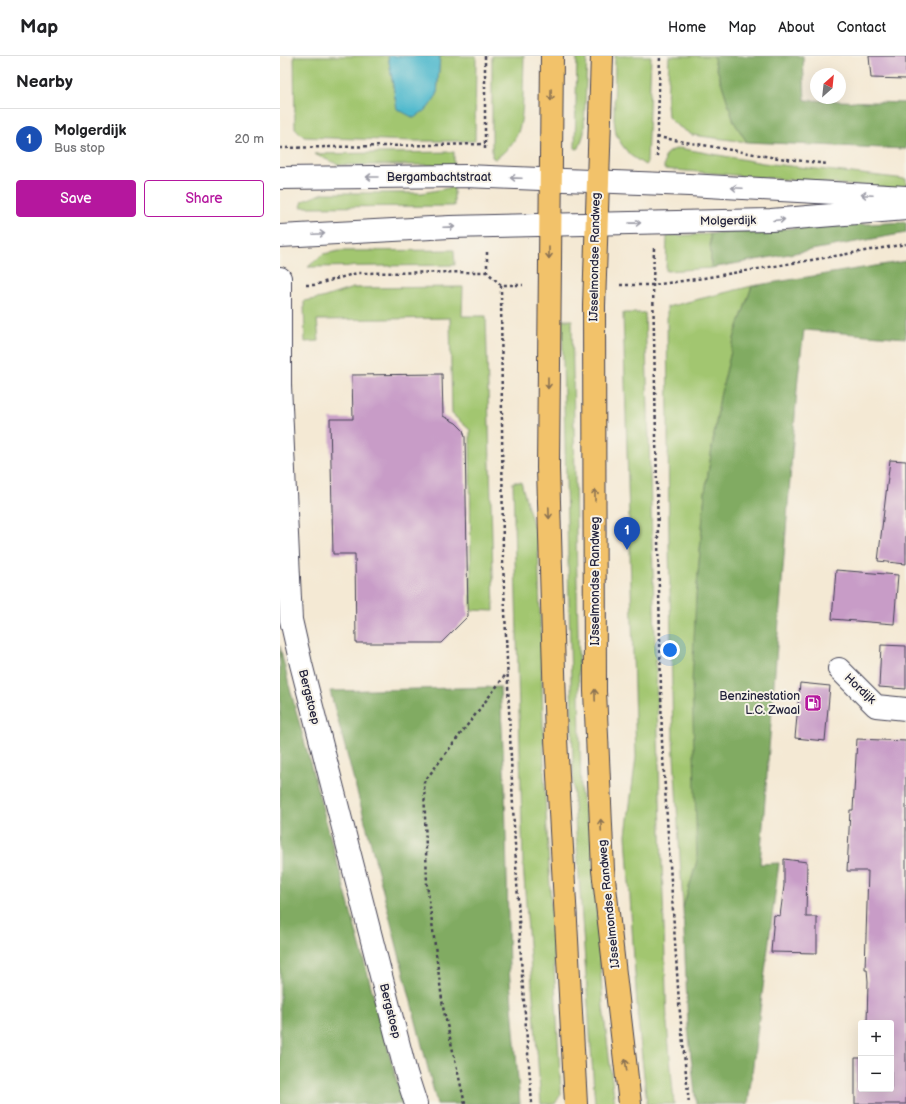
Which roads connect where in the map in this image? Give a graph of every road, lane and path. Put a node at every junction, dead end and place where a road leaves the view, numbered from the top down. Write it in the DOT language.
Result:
graph roads {
  1 [pos="552,56"];
  2 [pos="602,56"];
  3 [pos="660,56"];
  4 [pos="485,144"];
  5 [pos="280,148"];
  6 [pos="835,165"];
  7 [pos="280,178"];
  8 [pos="550,180"];
  9 [pos="597,182"];
  10 [pos="280,187"];
  11 [pos="906,197"];
  12 [pos="906,209"];
  13 [pos="596,224"];
  14 [pos="549,225"];
  15 [pos="280,236"];
  16 [pos="906,244"];
  17 [pos="488,272"];
  18 [pos="280,278"];
  19 [pos="280,286"];
  20 [pos="501,286"];
  21 [pos="280,354"];
  22 [pos="839,669"];
  23 [pos="508,673"];
  24 [pos="906,709"];
  25 [pos="416,1104"];
  26 [pos="465,1104"];
  27 [pos="532,1104"];
  28 [pos="576,1104"];
  29 [pos="630,1104"];
  30 [pos="689,1104"];
  1 -- 8 [label="main road, one-way"];
  2 -- 9 [label="main road, IJsselmondse Randweg"];
  3 -- 6 [label="path"];
  4 -- 5 [label="path"];
  8 -- 7 [label="street, Bergambachtstraat, one-way"];
  7 -- 10 [label="street"];
  8 -- 9 [label="street, Bergambachtstraat"];
  8 -- 14 [label="main road"];
  11 -- 9 [label="street, one-way"];
  9 -- 13 [label="main road, IJsselmondse Randweg"];
  13 -- 12 [label="street, Molgerdijk, one-way"];
  13 -- 14 [label="street, Molgerdijk"];
  29 -- 13 [label="main road, IJsselmondse Randweg, one-way"];
  15 -- 14 [label="street, one-way"];
  14 -- 28 [label="main road, one-way"];
  16 -- 30 [label="path"];
  17 -- 19 [label="path"];
  18 -- 19 [label="street, Bergstoep"];
  19 -- 21 [label="street, Bergstoep"];
  20 -- 23 [label="path"];
  21 -- 25 [label="street, Bergstoep"];
  22 -- 24 [label="street, Hordijk"];
  23 -- 26 [label="path"];
  23 -- 27 [label="path"];
}
